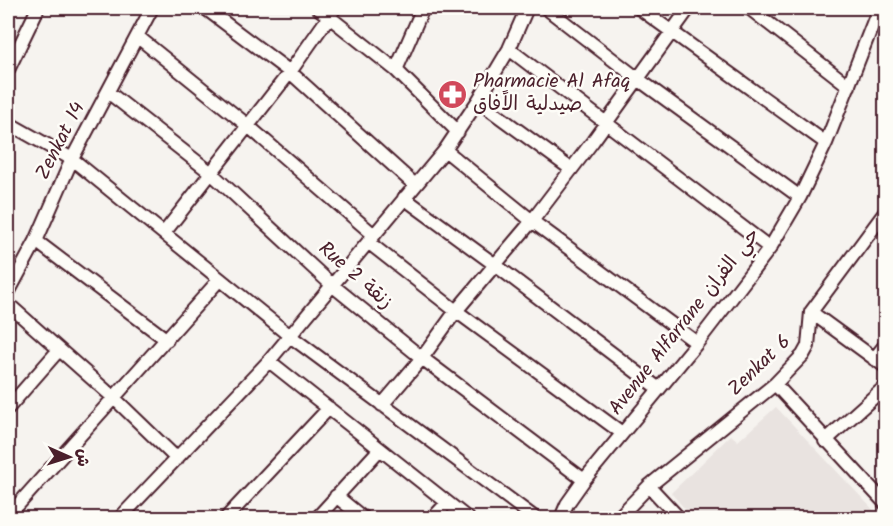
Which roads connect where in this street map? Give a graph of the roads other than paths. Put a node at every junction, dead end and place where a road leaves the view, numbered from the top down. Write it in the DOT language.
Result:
graph roads {
  1 [pos="38,8"];
  2 [pos="152,8"];
  3 [pos="205,8"];
  4 [pos="318,8"];
  5 [pos="423,8"];
  6 [pos="527,8"];
  7 [pos="546,8"];
  8 [pos="639,8"];
  9 [pos="689,8"];
  10 [pos="749,8"];
  11 [pos="879,8"];
  12 [pos="333,12"];
  13 [pos="671,31"];
  14 [pos="138,37"];
  15 [pos="509,49"];
  16 [pos="8,70"];
  17 [pos="396,70"];
  18 [pos="290,72"];
  19 [pos="638,79"];
  20 [pos="849,86"];
  21 [pos="108,92"];
  22 [pos="478,101"];
  23 [pos="8,123"];
  24 [pos="605,124"];
  25 [pos="247,125"];
  26 [pos="458,132"];
  27 [pos="825,143"];
  28 [pos="445,150"];
  29 [pos="72,159"];
  30 [pos="571,169"];
  31 [pos="210,172"];
  32 [pos="415,185"];
  33 [pos="800,197"];
  34 [pos="404,198"];
  35 [pos="885,214"];
  36 [pos="532,221"];
  37 [pos="164,233"];
  38 [pos="371,238"];
  39 [pos="36,241"];
  40 [pos="770,248"];
  41 [pos="494,264"];
  42 [pos="220,279"];
  43 [pos="332,285"];
  44 [pos="8,293"];
  45 [pos="8,304"];
  46 [pos="456,310"];
  47 [pos="811,312"];
  48 [pos="290,336"];
  49 [pos="166,340"];
  50 [pos="697,343"];
  51 [pos="885,344"];
  52 [pos="58,351"];
  53 [pos="422,358"];
  54 [pos="874,359"];
  55 [pos="269,361"];
  56 [pos="885,367"];
  57 [pos="775,384"];
  58 [pos="885,386"];
  59 [pos="659,389"];
  60 [pos="114,398"];
  61 [pos="382,405"];
  62 [pos="8,408"];
  63 [pos="329,408"];
  64 [pos="622,433"];
  65 [pos="825,441"];
  66 [pos="380,449"];
  67 [pos="177,459"];
  68 [pos="584,480"];
  69 [pos="649,486"];
  70 [pos="336,496"];
  71 [pos="883,497"];
  72 [pos="447,503"];
  73 [pos="8,517"];
  74 [pos="120,519"];
  75 [pos="226,519"];
  76 [pos="317,519"];
  77 [pos="363,519"];
  78 [pos="433,519"];
  79 [pos="467,519"];
  80 [pos="535,519"];
  81 [pos="561,519"];
  82 [pos="618,519"];
  83 [pos="679,519"];
  1 -- 16 [label="street"];
  2 -- 14 [label="street, Zenkat 14"];
  3 -- 18 [label="street"];
  4 -- 12 [label="street"];
  5 -- 17 [label="street"];
  6 -- 15 [label="street"];
  7 -- 19 [label="street"];
  8 -- 13 [label="street"];
  9 -- 13 [label="street"];
  10 -- 20 [label="street"];
  11 -- 20 [label="street, Avenue Alfarrane حي الفران"];
  12 -- 17 [label="street"];
  12 -- 18 [label="street"];
  13 -- 19 [label="street"];
  13 -- 27 [label="street"];
  14 -- 21 [label="street, Zenkat 14"];
  14 -- 25 [label="street"];
  15 -- 22 [label="street"];
  15 -- 24 [label="street"];
  17 -- 26 [label="street"];
  18 -- 25 [label="street"];
  18 -- 32 [label="street"];
  19 -- 24 [label="street"];
  19 -- 33 [label="street"];
  20 -- 27 [label="street, Avenue Alfarrane حي الفران"];
  21 -- 29 [label="street, Zenkat 14"];
  21 -- 31 [label="street, Rue 2 زنقة"];
  22 -- 26 [label="street"];
  22 -- 30 [label="street"];
  23 -- 29 [label="street"];
  24 -- 30 [label="street"];
  24 -- 40 [label="street"];
  25 -- 31 [label="street"];
  25 -- 38 [label="street"];
  26 -- 28 [label="street"];
  27 -- 33 [label="street, Avenue Alfarrane حي الفران"];
  28 -- 32 [label="street"];
  28 -- 36 [label="street"];
  29 -- 37 [label="street"];
  29 -- 39 [label="street, Zenkat 14"];
  30 -- 36 [label="street"];
  31 -- 37 [label="street"];
  31 -- 43 [label="street, Rue 2 زنقة"];
  32 -- 34 [label="street"];
  33 -- 40 [label="street, Avenue Alfarrane حي الفران"];
  34 -- 38 [label="street"];
  34 -- 41 [label="street"];
  35 -- 47 [label="street"];
  36 -- 41 [label="street"];
  36 -- 50 [label="street"];
  37 -- 42 [label="street"];
  38 -- 43 [label="street"];
  38 -- 46 [label="street"];
  39 -- 44 [label="street, Zenkat 14"];
  39 -- 49 [label="street"];
  40 -- 50 [label="street, Avenue Alfarrane حي الفران"];
  41 -- 46 [label="street"];
  41 -- 59 [label="street"];
  42 -- 48 [label="street"];
  42 -- 49 [label="street"];
  43 -- 48 [label="street"];
  43 -- 53 [label="street, Rue 2 زنقة"];
  45 -- 52 [label="street"];
  46 -- 53 [label="street"];
  46 -- 64 [label="street"];
  47 -- 54 [label="street"];
  47 -- 57 [label="street, Zenkat 6"];
  48 -- 55 [label="street"];
  48 -- 61 [label="street"];
  49 -- 60 [label="street"];
  50 -- 59 [label="street, Avenue Alfarrane حي الفران"];
  51 -- 54 [label="street"];
  52 -- 60 [label="street"];
  52 -- 62 [label="street"];
  53 -- 61 [label="street"];
  53 -- 68 [label="street, Rue 2 زنقة"];
  54 -- 56 [label="street"];
  55 -- 63 [label="street"];
  55 -- 67 [label="street"];
  57 -- 65 [label="street"];
  57 -- 69 [label="street, Zenkat 6"];
  58 -- 65 [label="street"];
  59 -- 64 [label="street, Avenue Alfarrane حي الفران"];
  60 -- 67 [label="street"];
  60 -- 73 [label="street"];
  61 -- 80 [label="street"];
  63 -- 66 [label="street"];
  63 -- 75 [label="street"];
  64 -- 68 [label="street, Avenue Alfarrane حي الفران"];
  65 -- 71 [label="street"];
  66 -- 70 [label="street"];
  66 -- 72 [label="street"];
  67 -- 74 [label="street"];
  68 -- 81 [label="street, Avenue Alfarrane حي الفران"];
  69 -- 82 [label="street, Zenkat 6"];
  69 -- 83 [label="street"];
  70 -- 76 [label="street"];
  70 -- 77 [label="street"];
  72 -- 78 [label="street"];
  72 -- 79 [label="street"];
}
